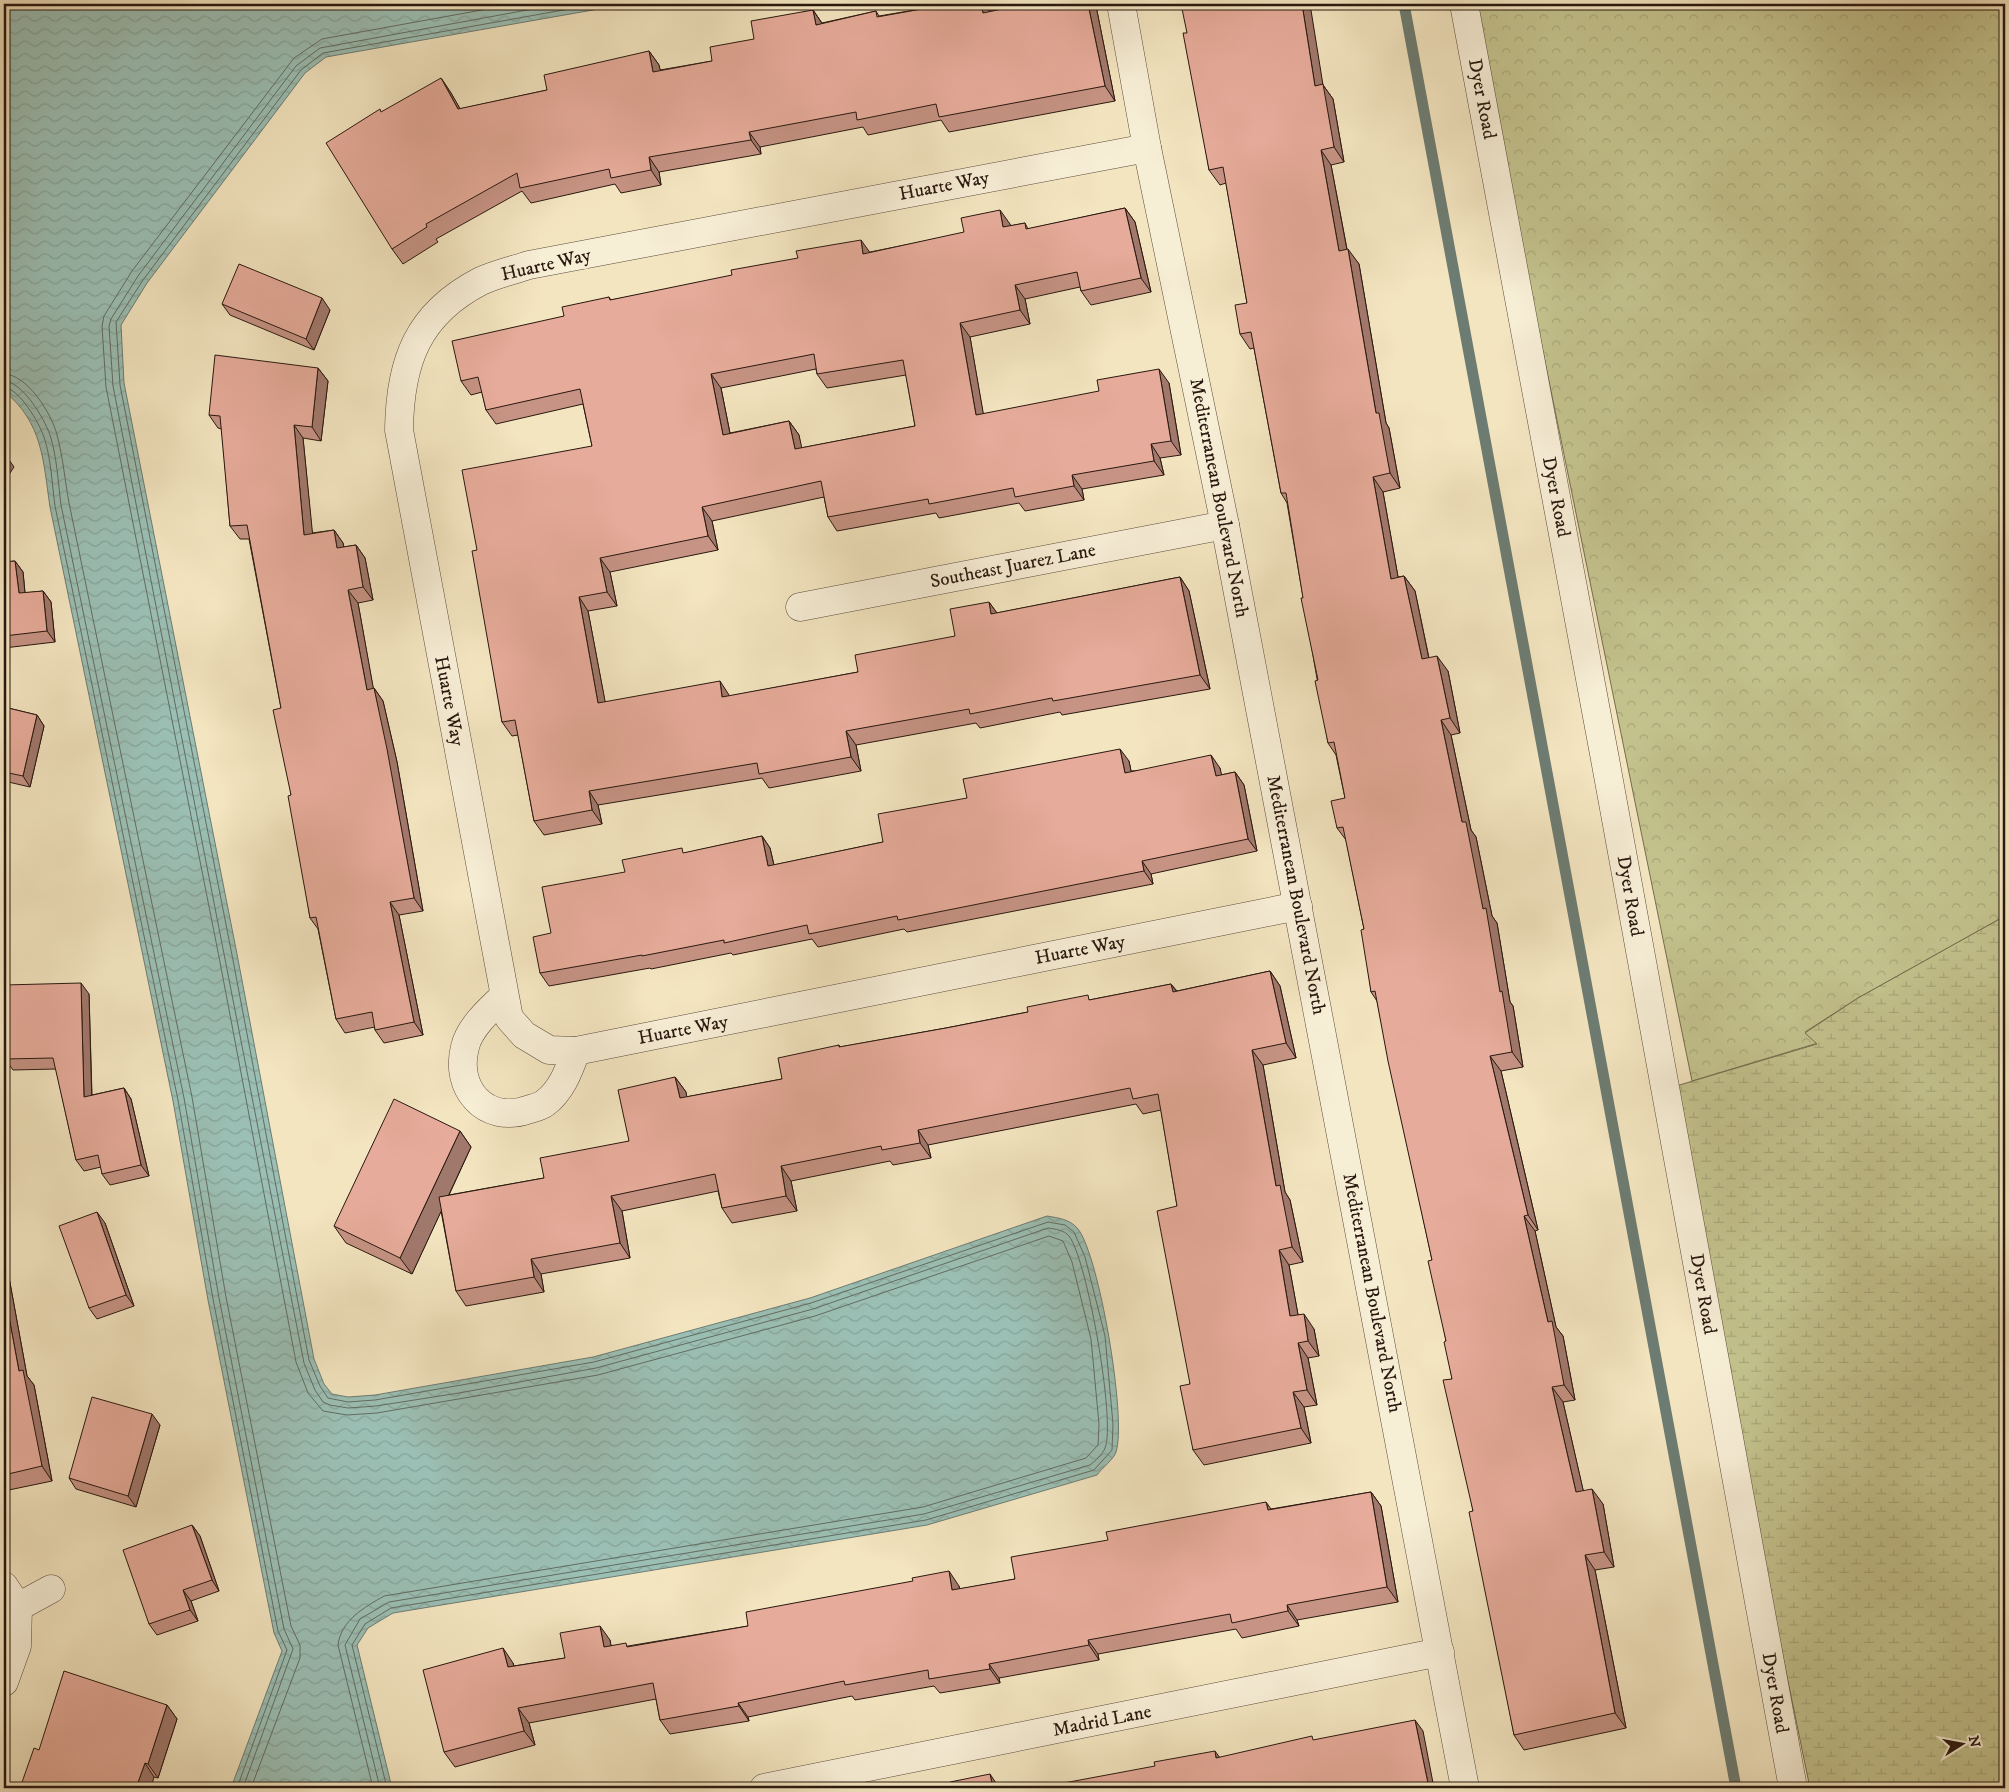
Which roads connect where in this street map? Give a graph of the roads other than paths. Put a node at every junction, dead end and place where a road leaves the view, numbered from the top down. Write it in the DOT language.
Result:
graph roads {
  1 [pos="1121,4"];
  2 [pos="1464,4"];
  3 [pos="1148,148"];
  4 [pos="1225,525"];
  5 [pos="800,607"];
  6 [pos="1298,906"];
  7 [pos="504,996"];
  8 [pos="576,1051"];
  9 [pos="51,1589"];
  10 [pos="11,1596"];
  11 [pos="1440,1652"];
  12 [pos="4,1682"];
  13 [pos="764,1788"];
  14 [pos="1465,1788"];
  15 [pos="1793,1788"];
  1 -- 3 [label="street, Mediterranean Boulevard North"];
  2 -- 15 [label="street, Dyer Road"];
  3 -- 4 [label="street, Mediterranean Boulevard North"];
  3 -- 7 [label="street, Huarte Way"];
  4 -- 5 [label="street, Southeast Juarez Lane"];
  4 -- 6 [label="street, Mediterranean Boulevard North"];
  6 -- 8 [label="street, Huarte Way"];
  6 -- 11 [label="street, Mediterranean Boulevard North"];
  7 -- 8 [label="street, Huarte Way"];
  7 -- 8 [label="street"];
  9 -- 10 [label="street"];
  10 -- 12 [label="street"];
  11 -- 13 [label="street, Madrid Lane"];
  11 -- 14 [label="street, Mediterranean Boulevard North"];
}
